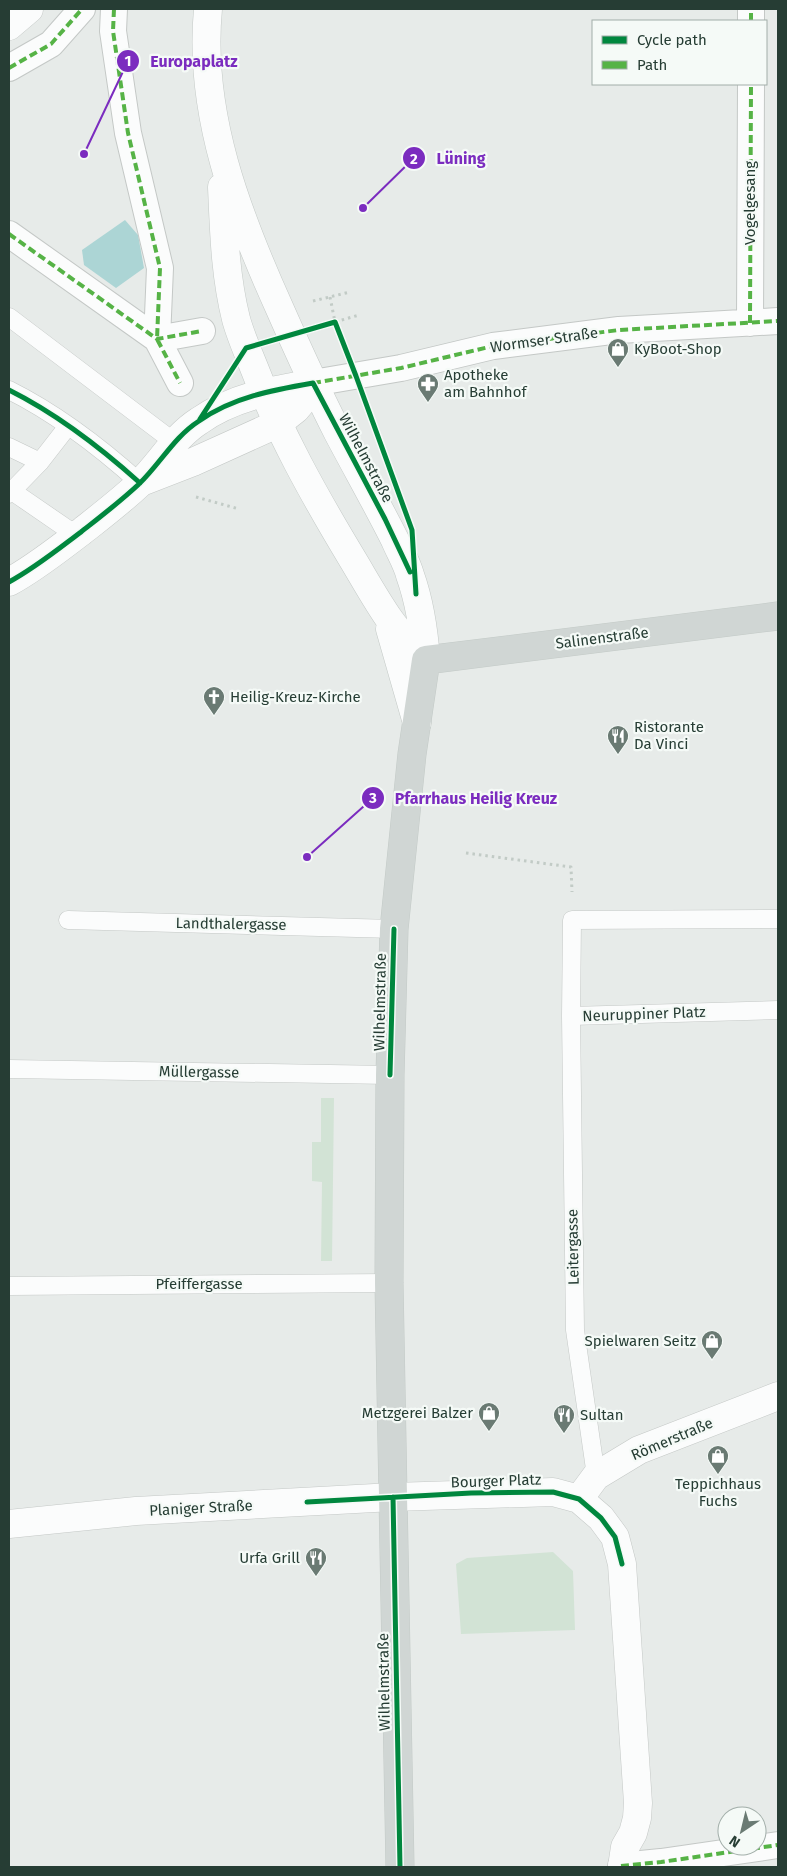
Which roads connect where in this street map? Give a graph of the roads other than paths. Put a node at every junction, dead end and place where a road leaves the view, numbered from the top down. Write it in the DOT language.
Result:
graph roads {
  1 [pos="29,9"];
  2 [pos="82,9"];
  3 [pos="114,9"];
  4 [pos="208,9"];
  5 [pos="9,26"];
  6 [pos="9,68"];
  7 [pos="751,85"];
  8 [pos="220,151"];
  9 [pos="9,234"];
  10 [pos="9,317"];
  11 [pos="778,321"];
  12 [pos="750,323"];
  13 [pos="202,331"];
  14 [pos="157,339"];
  15 [pos="180,383"];
  16 [pos="314,383"];
  17 [pos="9,390"];
  18 [pos="263,392"];
  19 [pos="277,424"];
  20 [pos="68,426"];
  21 [pos="174,442"];
  22 [pos="9,447"];
  23 [pos="40,462"];
  24 [pos="140,483"];
  25 [pos="10,491"];
  26 [pos="76,536"];
  27 [pos="9,582"];
  28 [pos="384,611"];
  29 [pos="778,616"];
  30 [pos="426,660"];
  31 [pos="417,722"];
  32 [pos="778,919"];
  33 [pos="68,920"];
  34 [pos="394,928"];
  35 [pos="778,1010"];
  36 [pos="571,1016"];
  37 [pos="9,1069"];
  38 [pos="390,1076"];
  39 [pos="389,1283"];
  40 [pos="9,1286"];
  41 [pos="778,1396"];
  42 [pos="596,1476"];
  43 [pos="393,1497"];
  44 [pos="579,1499"];
  45 [pos="9,1524"];
  46 [pos="778,1844"];
  47 [pos="400,1867"];
  48 [pos="619,1867"];
  1 -- 5 [label="street"];
  2 -- 6 [label="street"];
  3 -- 14 [label="street"];
  4 -- 8 [label="street, Wilhelmstraße"];
  7 -- 12 [label="street, Vogelgesang"];
  8 -- 16 [label="street, Wilhelmstraße"];
  8 -- 18 [label="street, Wilhelmstraße"];
  9 -- 14 [label="street"];
  10 -- 21 [label="lane"];
  11 -- 12 [label="street, Wormser Straße"];
  12 -- 16 [label="street, Wormser Straße"];
  13 -- 14 [label="street"];
  14 -- 15 [label="street"];
  16 -- 18 [label="street"];
  16 -- 19 [label="street"];
  16 -- 30 [label="street, Wilhelmstraße"];
  17 -- 20 [label="lane"];
  18 -- 19 [label="street, Wilhelmstraße"];
  18 -- 21 [label="street"];
  19 -- 24 [label="street"];
  19 -- 28 [label="street, Wilhelmstraße"];
  20 -- 23 [label="lane"];
  20 -- 24 [label="lane"];
  21 -- 24 [label="street"];
  22 -- 23 [label="lane"];
  23 -- 25 [label="lane"];
  24 -- 26 [label="street"];
  25 -- 26 [label="lane"];
  26 -- 27 [label="street"];
  28 -- 30 [label="street, Wilhelmstraße"];
  28 -- 31 [label="street, Wilhelmstraße"];
  29 -- 30 [label="main road, Salinenstraße"];
  30 -- 31 [label="main road, Wilhelmstraße"];
  31 -- 34 [label="main road, Wilhelmstraße"];
  32 -- 36 [label="lane, Neuruppiner Platz"];
  33 -- 34 [label="lane, Landthalergasse"];
  34 -- 38 [label="main road, Wilhelmstraße"];
  35 -- 36 [label="lane, Neuruppiner Platz"];
  36 -- 42 [label="lane, Leitergasse"];
  37 -- 38 [label="lane, Müllergasse"];
  38 -- 39 [label="main road, Wilhelmstraße"];
  39 -- 40 [label="lane, Pfeiffergasse"];
  39 -- 43 [label="main road, Wilhelmstraße"];
  41 -- 42 [label="street, Römerstraße"];
  42 -- 44 [label="street, Römerstraße"];
  43 -- 44 [label="street, Bourger Platz"];
  43 -- 45 [label="street, Planiger Straße"];
  43 -- 47 [label="main road, Wilhelmstraße"];
  44 -- 48 [label="street, Bourger Platz"];
  46 -- 48 [label="street"];
}
